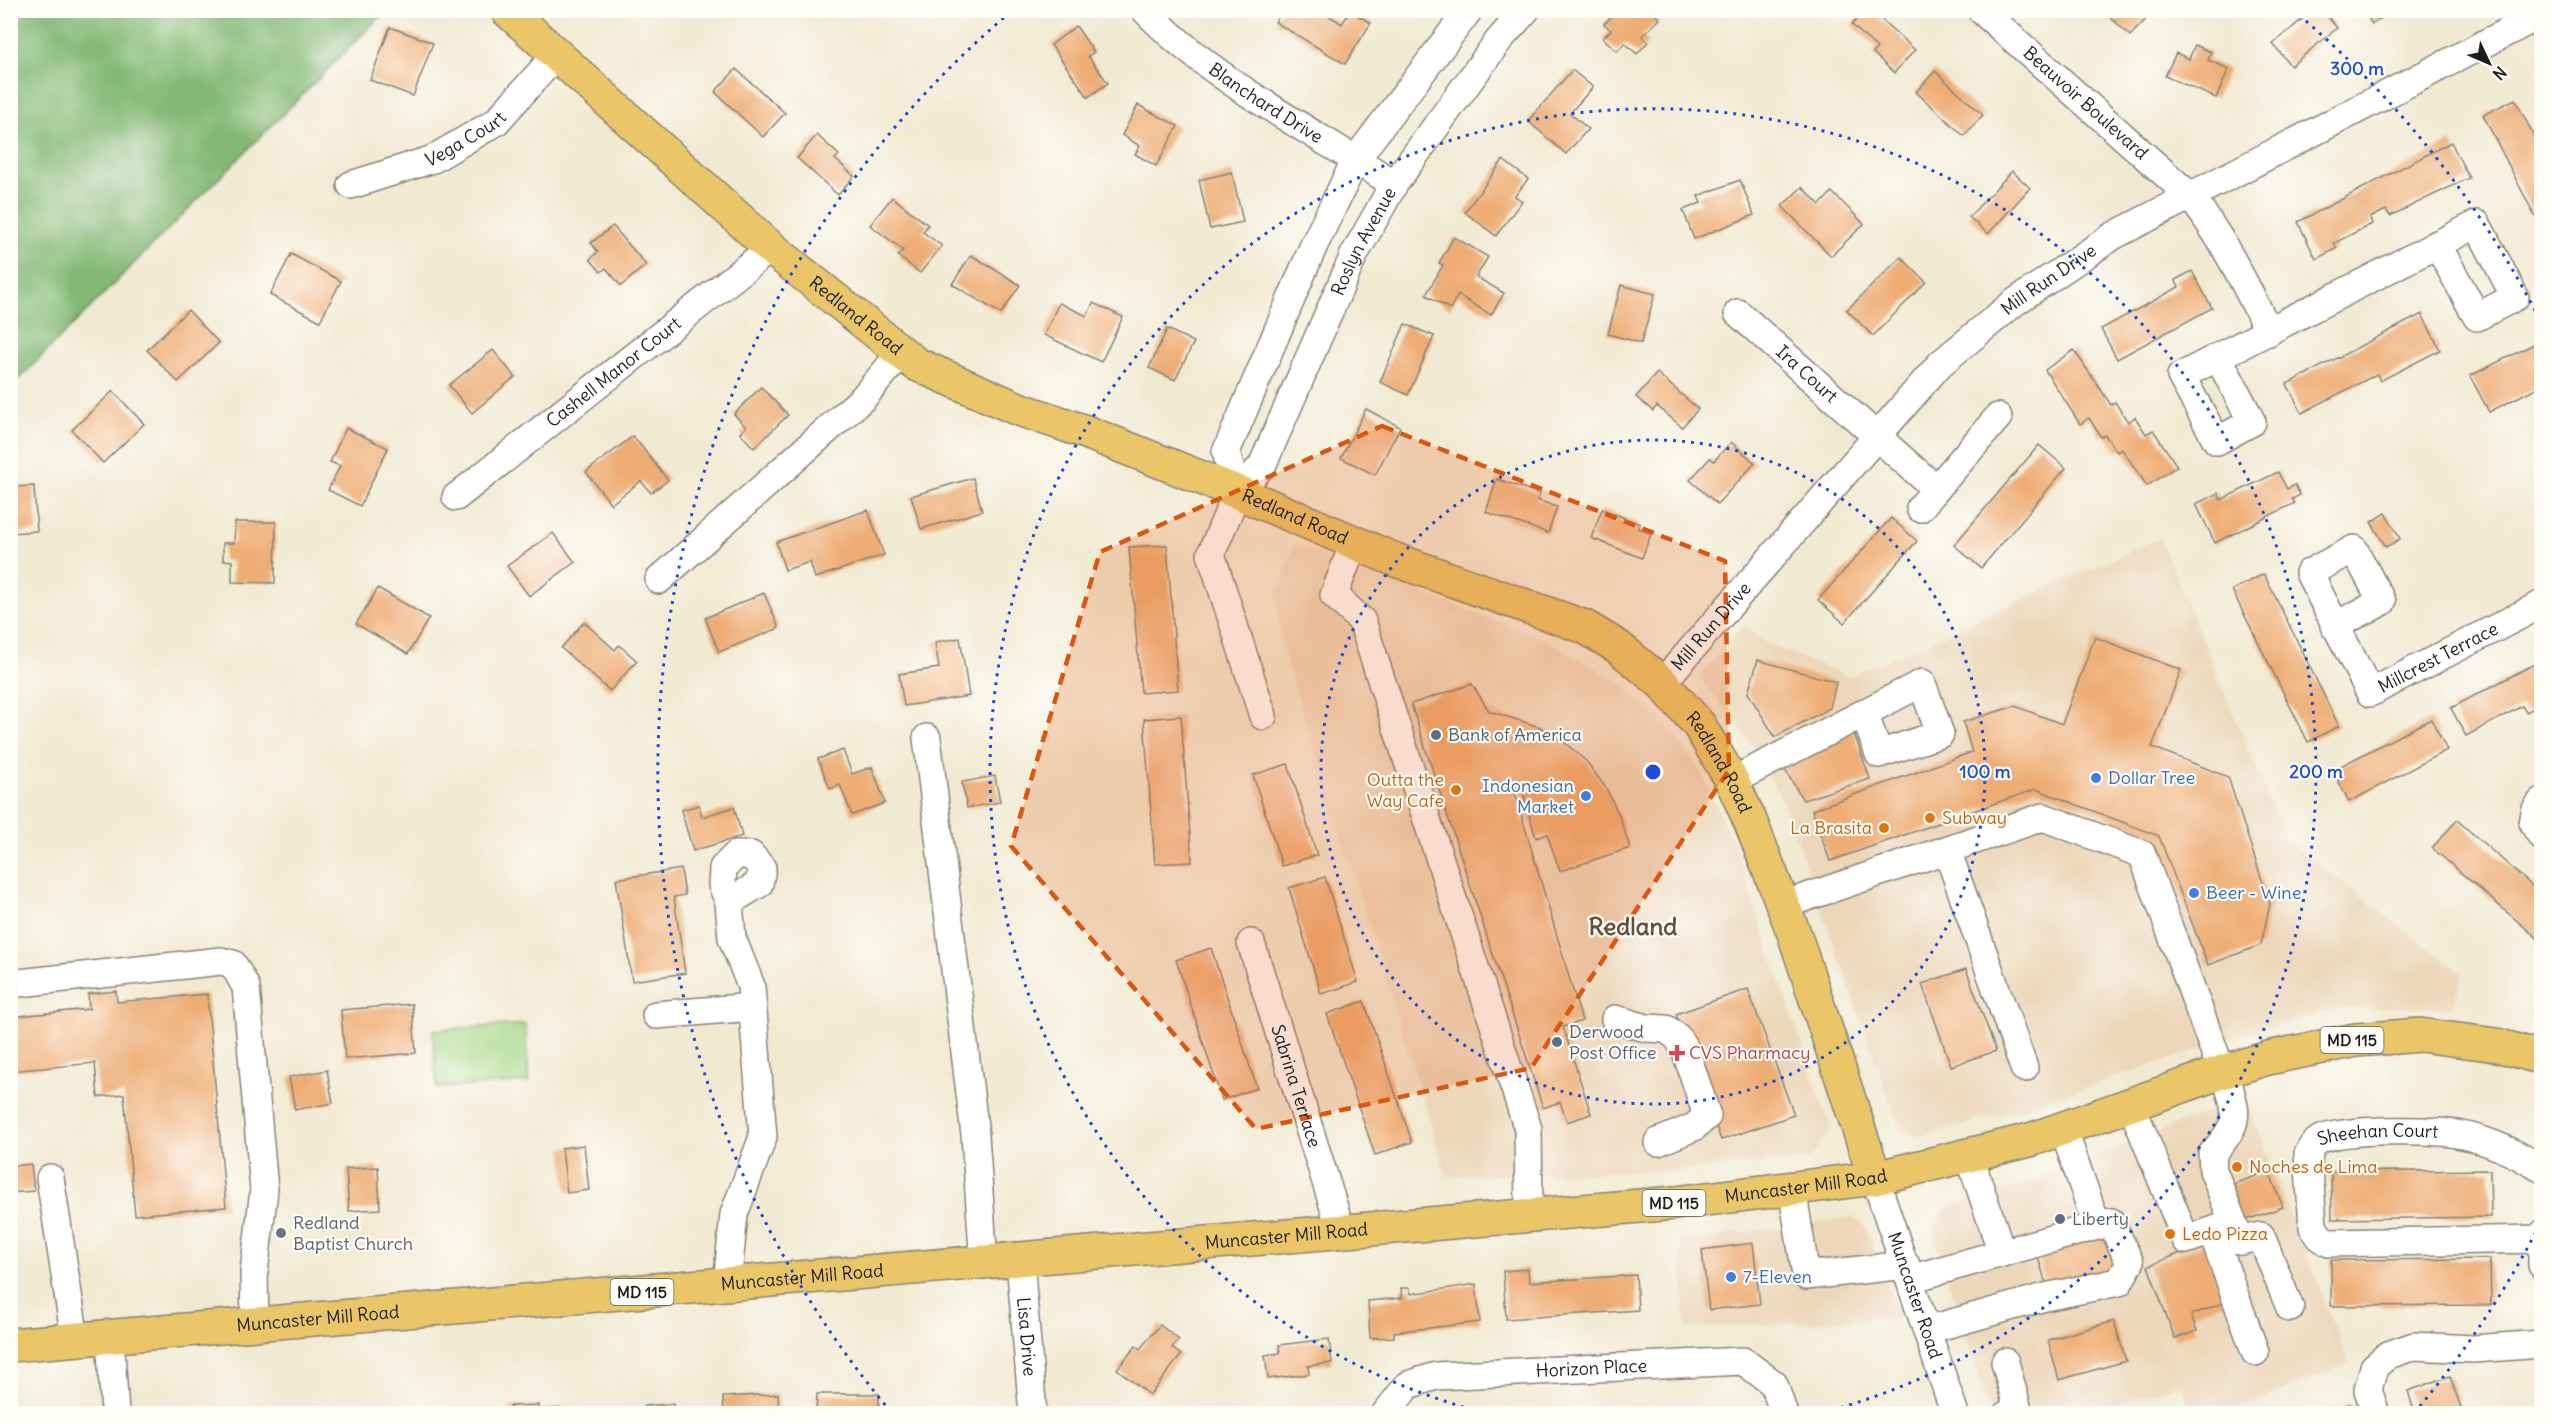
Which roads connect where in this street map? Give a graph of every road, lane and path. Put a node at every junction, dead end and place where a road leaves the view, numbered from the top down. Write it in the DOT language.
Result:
graph roads {
  1 [pos="507,10"];
  2 [pos="1145,10"];
  3 [pos="1469,10"];
  4 [pos="1526,10"];
  5 [pos="1981,10"];
  6 [pos="2530,16"];
  7 [pos="556,56"];
  8 [pos="1356,159"];
  9 [pos="1394,184"];
  10 [pos="351,186"];
  11 [pos="2190,196"];
  12 [pos="2437,244"];
  13 [pos="771,248"];
  14 [pos="1738,313"];
  15 [pos="2269,332"];
  16 [pos="901,353"];
  17 [pos="2218,357"];
  18 [pos="1998,417"];
  19 [pos="1877,434"];
  20 [pos="1237,492"];
  21 [pos="456,497"];
  22 [pos="1354,543"];
  23 [pos="659,580"];
  24 [pos="2541,604"];
  25 [pos="2334,626"];
  26 [pos="1662,683"];
  27 [pos="1864,713"];
  28 [pos="1263,716"];
  29 [pos="927,738"];
  30 [pos="1732,781"];
  31 [pos="2541,801"];
  32 [pos="2541,837"];
  33 [pos="1947,850"];
  34 [pos="729,902"];
  35 [pos="1783,906"];
  36 [pos="1251,943"];
  37 [pos="10,984"];
  38 [pos="753,1007"];
  39 [pos="656,1015"];
  40 [pos="1615,1019"];
  41 [pos="2541,1058"];
  42 [pos="2024,1068"];
  43 [pos="2224,1071"];
  44 [pos="2131,1104"];
  45 [pos="2062,1128"];
  46 [pos="1658,1142"];
  47 [pos="1969,1155"];
  48 [pos="2541,1169"];
  49 [pos="50,1178"];
  50 [pos="1875,1178"];
  51 [pos="1792,1188"];
  52 [pos="1529,1215"];
  53 [pos="2097,1226"];
  54 [pos="1341,1230"];
  55 [pos="2212,1231"];
  56 [pos="2240,1241"];
  57 [pos="2541,1246"];
  58 [pos="2002,1253"];
  59 [pos="1020,1261"];
  60 [pos="984,1264"];
  61 [pos="1908,1272"];
  62 [pos="727,1285"];
  63 [pos="2290,1308"];
  64 [pos="255,1324"];
  65 [pos="1927,1330"];
  66 [pos="110,1336"];
  67 [pos="75,1339"];
  68 [pos="2541,1344"];
  69 [pos="10,1345"];
  70 [pos="2255,1352"];
  71 [pos="2005,1362"];
  72 [pos="115,1413"];
  73 [pos="1033,1413"];
  74 [pos="1385,1413"];
  75 [pos="1784,1413"];
  76 [pos="1954,1413"];
  77 [pos="2008,1413"];
  78 [pos="2376,1413"];
  1 -- 7 [label="main road, Redland Road"];
  2 -- 8 [label="street, Blanchard Drive"];
  3 -- 8 [label="street"];
  4 -- 9 [label="street, Roslyn Avenue"];
  5 -- 11 [label="street, Beauvoir Boulevard"];
  6 -- 11 [label="street, Mill Run Drive"];
  7 -- 10 [label="street, Vega Court"];
  7 -- 13 [label="main road, Redland Road"];
  8 -- 9 [label="street, Blanchard Drive"];
  8 -- 20 [label="street"];
  9 -- 20 [label="street, Roslyn Avenue"];
  11 -- 15 [label="street, Beauvoir Boulevard"];
  11 -- 19 [label="street, Mill Run Drive"];
  12 -- 15 [label="street"];
  13 -- 16 [label="main road, Redland Road"];
  13 -- 21 [label="street, Cashell Manor Court"];
  14 -- 19 [label="street, Ira Court"];
  15 -- 17 [label="street"];
  16 -- 20 [label="main road, Redland Road"];
  16 -- 23 [label="street"];
  18 -- 19 [label="street, Ira Court"];
  19 -- 26 [label="street, Mill Run Drive"];
  20 -- 22 [label="main road, Redland Road"];
  20 -- 28 [label="street, Roslyn Avenue"];
  22 -- 26 [label="main road, Redland Road"];
  22 -- 52 [label="street"];
  24 -- 25 [label="street, Millcrest Terrace"];
  26 -- 30 [label="main road, Redland Road"];
  27 -- 30 [label="street"];
  29 -- 60 [label="street"];
  30 -- 35 [label="main road, Redland Road"];
  31 -- 32 [label="street"];
  33 -- 35 [label="street"];
  33 -- 42 [label="street"];
  33 -- 43 [label="street"];
  34 -- 38 [label="street"];
  35 -- 50 [label="main road, Redland Road"];
  36 -- 54 [label="street, Sabrina Terrace"];
  37 -- 64 [label="street"];
  38 -- 39 [label="street"];
  38 -- 62 [label="street"];
  40 -- 46 [label="street"];
  41 -- 43 [label="main road, Muncaster Mill Road / MD 115"];
  43 -- 44 [label="main road, Muncaster Mill Road / MD 115"];
  43 -- 56 [label="street"];
  44 -- 45 [label="main road, Muncaster Mill Road / MD 115"];
  44 -- 55 [label="street"];
  45 -- 47 [label="main road, Muncaster Mill Road / MD 115"];
  45 -- 53 [label="street"];
  47 -- 50 [label="main road, Muncaster Mill Road / MD 115"];
  47 -- 58 [label="street"];
  48 -- 57 [label="street, Sheehan Court"];
  49 -- 67 [label="street"];
  50 -- 51 [label="main road, Muncaster Mill Road / MD 115"];
  50 -- 61 [label="street, Muncaster Road"];
  51 -- 52 [label="main road, Muncaster Mill Road / MD 115"];
  51 -- 61 [label="street"];
  52 -- 54 [label="main road, Muncaster Mill Road / MD 115"];
  53 -- 58 [label="street"];
  53 -- 65 [label="street"];
  54 -- 59 [label="main road, Muncaster Mill Road / MD 115"];
  55 -- 56 [label="street"];
  55 -- 70 [label="street"];
  56 -- 63 [label="street"];
  58 -- 61 [label="street"];
  59 -- 60 [label="main road, Muncaster Mill Road / MD 115"];
  59 -- 73 [label="street, Lisa Drive"];
  60 -- 62 [label="main road, Muncaster Mill Road / MD 115"];
  61 -- 65 [label="street, Muncaster Road"];
  62 -- 64 [label="main road, Muncaster Mill Road / MD 115"];
  64 -- 66 [label="main road, Muncaster Mill Road / MD 115"];
  65 -- 76 [label="street, Muncaster Road"];
  66 -- 67 [label="main road, Muncaster Mill Road / MD 115"];
  66 -- 72 [label="street"];
  67 -- 69 [label="main road, Muncaster Mill Road / MD 115"];
  68 -- 78 [label="street"];
  71 -- 77 [label="street"];
  74 -- 75 [label="street, Horizon Place"];
}
